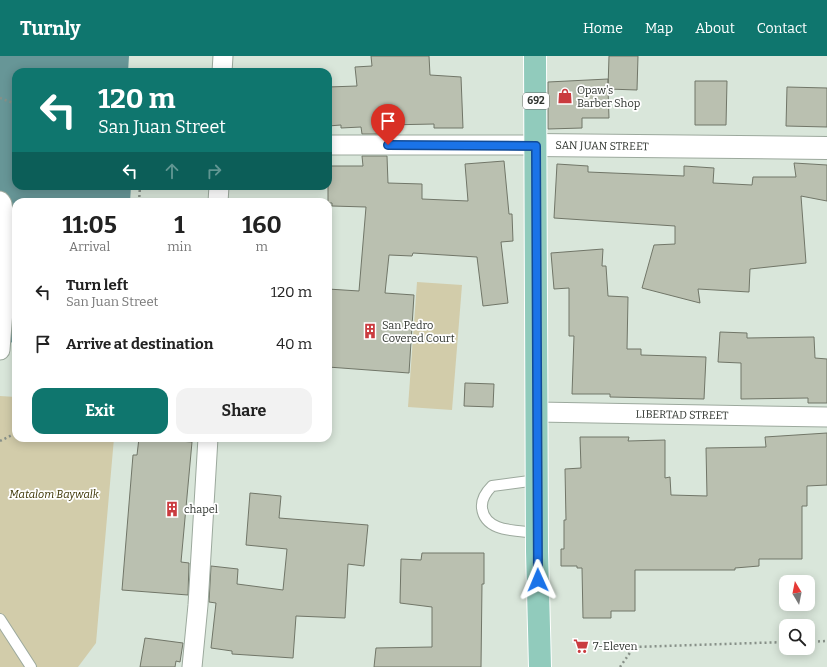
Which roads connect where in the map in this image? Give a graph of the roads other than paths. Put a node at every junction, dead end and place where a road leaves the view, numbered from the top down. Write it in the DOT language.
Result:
graph roads {
  1 [pos="223,56"];
  2 [pos="535,56"];
  3 [pos="222,68"];
  4 [pos="332,145"];
  5 [pos="536,146"];
  6 [pos="827,148"];
  7 [pos="0,201"];
  8 [pos="0,350"];
  9 [pos="537,412"];
  10 [pos="827,417"];
  11 [pos="208,442"];
  12 [pos="537,480"];
  13 [pos="537,533"];
  14 [pos="0,619"];
  15 [pos="31,667"];
  16 [pos="192,667"];
  17 [pos="540,667"];
  1 -- 3 [label="street"];
  2 -- 5 [label="main road, 692"];
  4 -- 5 [label="street, SAN JUAN STREET"];
  5 -- 6 [label="street, SAN JUAN STREET"];
  5 -- 9 [label="main road, 692"];
  7 -- 8 [label="street"];
  9 -- 10 [label="street, LIBERTAD STREET"];
  9 -- 12 [label="main road, 692"];
  11 -- 16 [label="street"];
  12 -- 13 [label="main road, 692"];
  12 -- 13 [label="lane"];
  13 -- 17 [label="main road, 692"];
  14 -- 15 [label="lane"];
}
